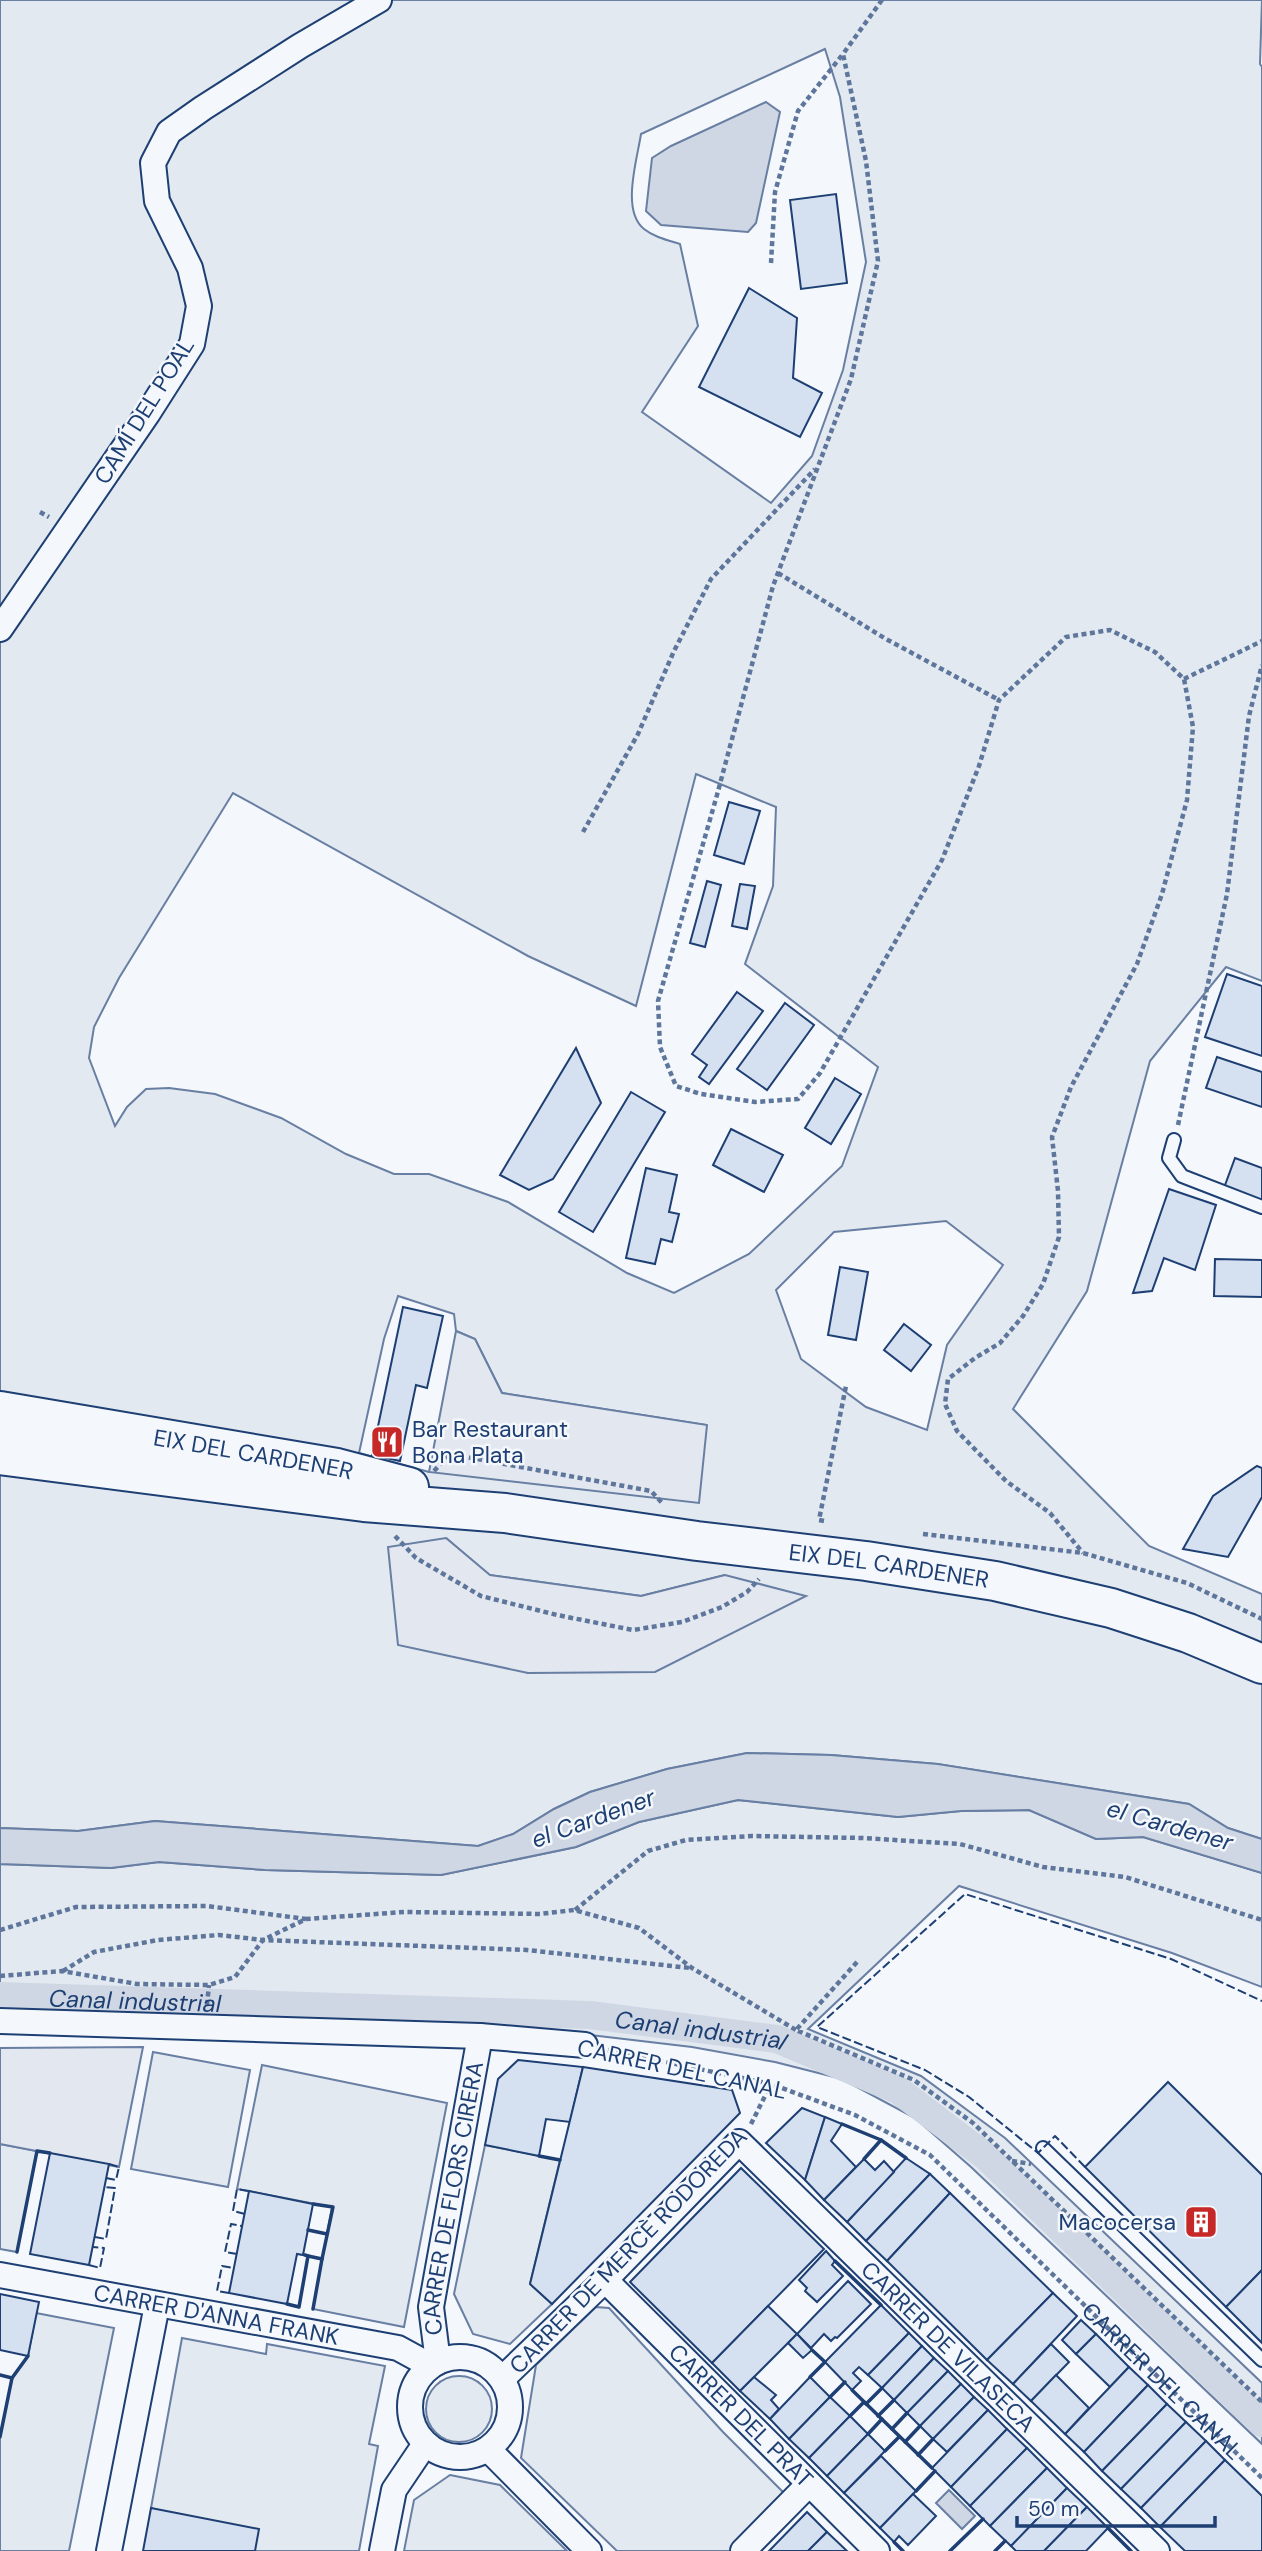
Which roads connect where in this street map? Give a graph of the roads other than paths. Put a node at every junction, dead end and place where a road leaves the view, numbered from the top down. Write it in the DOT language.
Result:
graph roads {
  1 [pos="379,0"];
  2 [pos="0,629"];
  3 [pos="1174,1140"];
  4 [pos="1262,1208"];
  5 [pos="0,1411"];
  6 [pos="170,1441"];
  7 [pos="6,1452"];
  8 [pos="505,1513"];
  9 [pos="1262,1664"];
  10 [pos="0,2021"];
  11 [pos="480,2036"];
  12 [pos="586,2045"];
  13 [pos="739,2142"];
  14 [pos="1044,2148"];
  15 [pos="0,2275"];
  16 [pos="605,2280"];
  17 [pos="157,2305"];
  18 [pos="1262,2360"];
  19 [pos="434,2364"];
  20 [pos="502,2379"];
  21 [pos="425,2444"];
  22 [pos="488,2449"];
  23 [pos="809,2484"];
  24 [pos="109,2551"];
  25 [pos="382,2551"];
  26 [pos="589,2551"];
  27 [pos="743,2551"];
  28 [pos="877,2551"];
  29 [pos="1157,2551"];
  1 -- 2 [label="street, CAMÍ DEL POAL"];
  3 -- 4 [label="lane"];
  5 -- 6 [label="main road, EIX DEL CARDENER"];
  6 -- 7 [label="street"];
  6 -- 8 [label="main road, EIX DEL CARDENER"];
  7 -- 8 [label="main road, EIX DEL CARDENER"];
  8 -- 9 [label="main road, EIX DEL CARDENER"];
  10 -- 11 [label="street, CARRER DEL CANAL"];
  11 -- 12 [label="street, CARRER DEL CANAL"];
  11 -- 19 [label="street, CARRER DE FLORS CIRERA"];
  13 -- 16 [label="street, CARRER DE MERCÈ RODOREDA"];
  13 -- 29 [label="street, CARRER DE VILASECA"];
  14 -- 18 [label="lane"];
  15 -- 17 [label="street, CARRER D'ANNA FRANK"];
  16 -- 20 [label="street, CARRER DE MERCÈ RODOREDA"];
  16 -- 23 [label="street, CARRER DEL PRAT"];
  17 -- 19 [label="street, CARRER D'ANNA FRANK"];
  17 -- 24 [label="street"];
  19 -- 20 [label="street"];
  19 -- 21 [label="street"];
  20 -- 22 [label="street"];
  21 -- 22 [label="street"];
  21 -- 25 [label="street"];
  22 -- 26 [label="street"];
  23 -- 27 [label="street"];
  23 -- 28 [label="street, CARRER DEL PRAT"];
}
